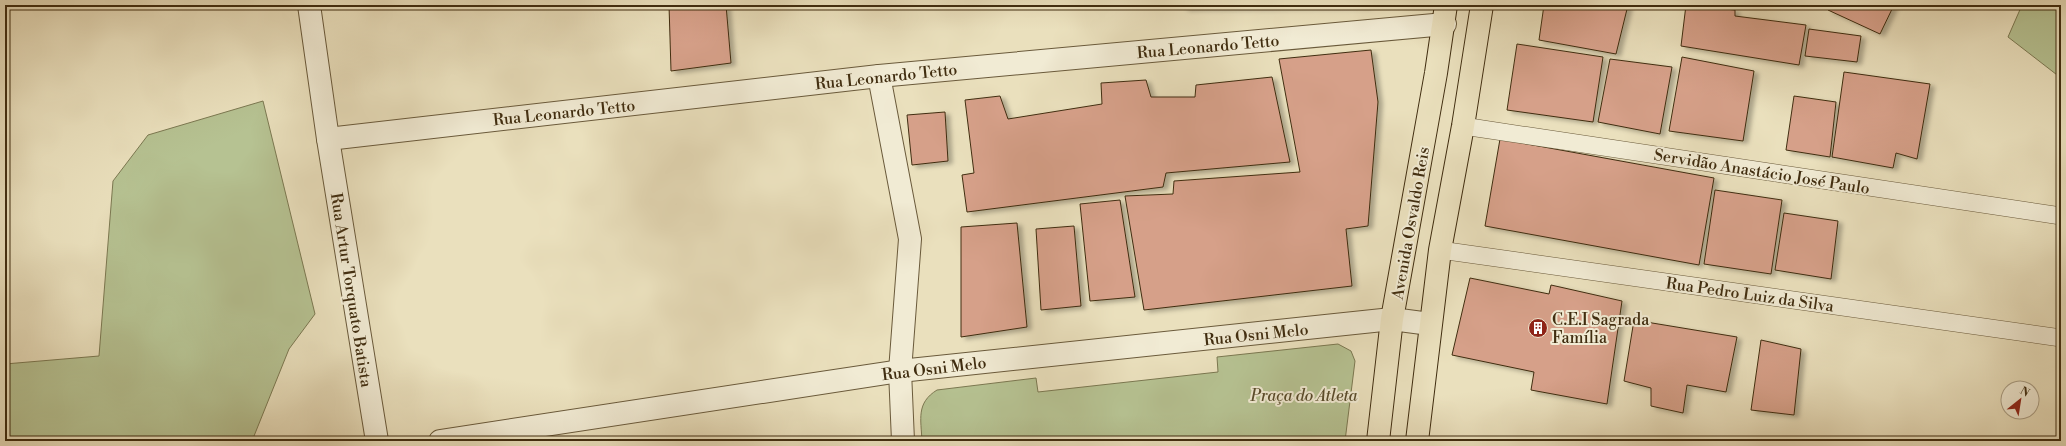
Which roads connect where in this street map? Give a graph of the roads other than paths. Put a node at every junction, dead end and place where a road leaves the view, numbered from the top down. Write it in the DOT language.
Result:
graph roads {
  1 [pos="309,5"];
  2 [pos="1482,5"];
  3 [pos="1445,15"];
  4 [pos="879,76"];
  5 [pos="1463,126"];
  6 [pos="328,139"];
  7 [pos="2061,216"];
  8 [pos="1440,250"];
  9 [pos="1392,319"];
  10 [pos="1430,324"];
  11 [pos="2061,338"];
  12 [pos="900,371"];
  13 [pos="377,441"];
  14 [pos="440,441"];
  15 [pos="903,441"];
  16 [pos="1378,441"];
  17 [pos="1416,441"];
  1 -- 6 [label="street, Rua Artur Torquato Batista"];
  2 -- 5 [label="main road"];
  3 -- 4 [label="street, Rua Leonardo Tetto"];
  3 -- 9 [label="main road, Avenida Osvaldo Reis"];
  4 -- 6 [label="street, Rua Leonardo Tetto"];
  4 -- 12 [label="street"];
  5 -- 7 [label="lane, Servidão Anastácio José Paulo"];
  5 -- 8 [label="main road"];
  6 -- 13 [label="street, Rua Artur Torquato Batista"];
  8 -- 10 [label="main road"];
  8 -- 11 [label="lane, Rua Pedro Luiz da Silva"];
  9 -- 10 [label="street, Rua Osni Melo"];
  9 -- 12 [label="street, Rua Osni Melo"];
  9 -- 16 [label="main road, Avenida Osvaldo Reis"];
  10 -- 17 [label="main road"];
  12 -- 14 [label="street, Rua Osni Melo"];
  12 -- 15 [label="street"];
}
